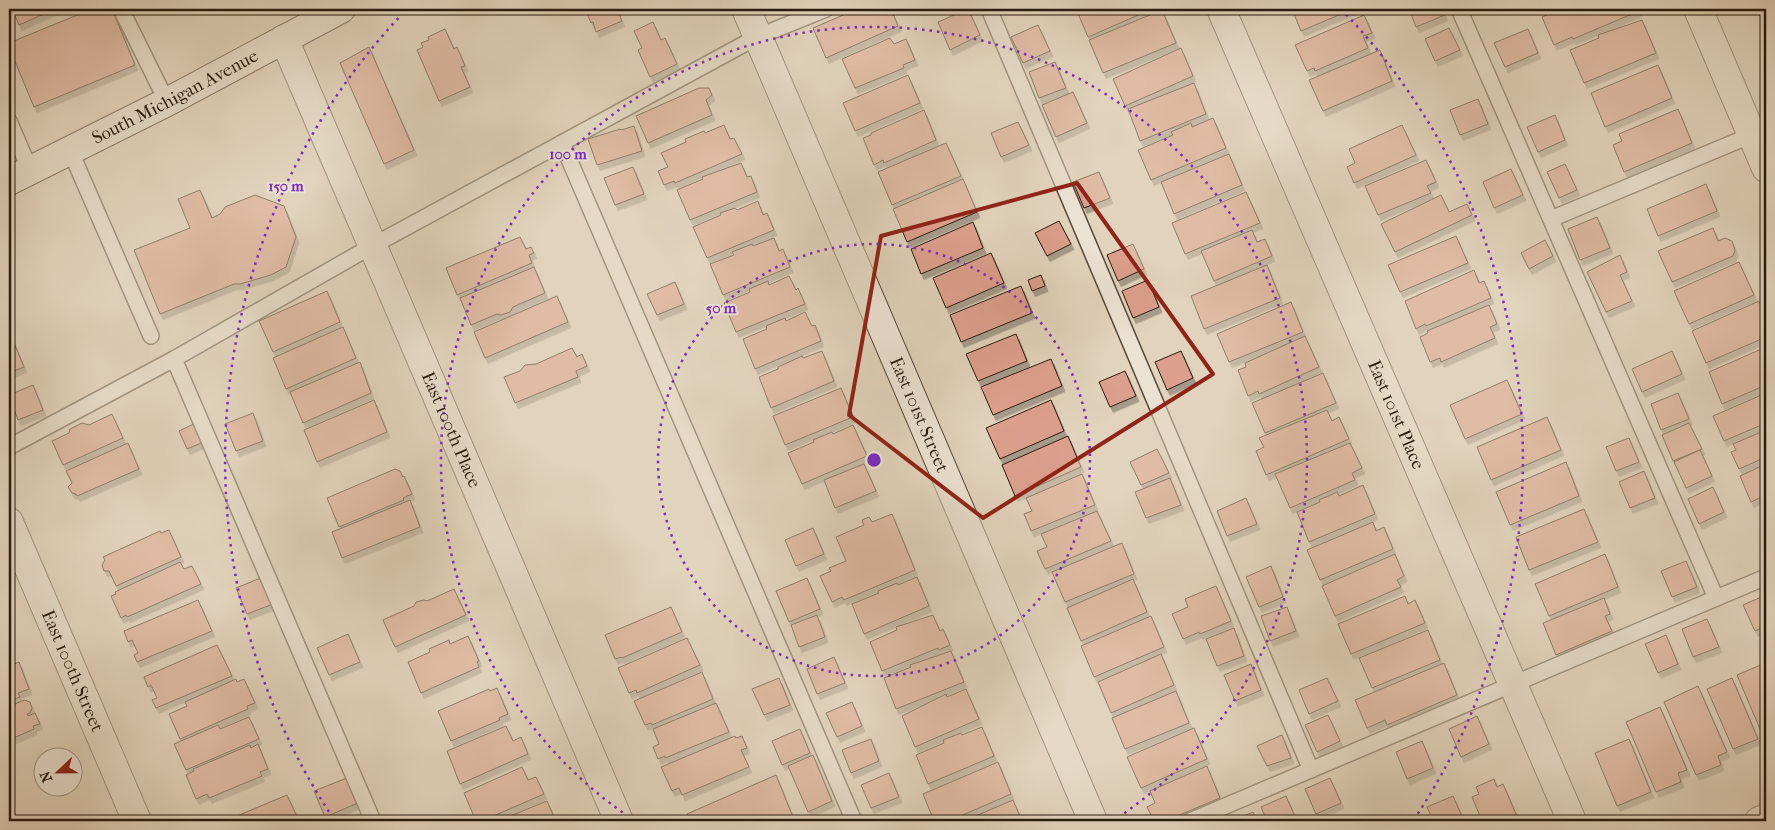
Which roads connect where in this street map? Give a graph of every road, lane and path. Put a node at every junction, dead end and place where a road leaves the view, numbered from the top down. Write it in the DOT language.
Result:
graph roads {
  1 [pos="121,9"];
  2 [pos="341,9"];
  3 [pos="746,9"];
  4 [pos="826,9"];
  5 [pos="989,9"];
  6 [pos="1222,9"];
  7 [pos="1459,9"];
  8 [pos="1698,9"];
  9 [pos="757,37"];
  10 [pos="284,39"];
  11 [pos="167,102"];
  12 [pos="9,121"];
  13 [pos="1759,132"];
  14 [pos="562,143"];
  15 [pos="70,150"];
  16 [pos="1766,168"];
  17 [pos="20,176"];
  18 [pos="1551,219"];
  19 [pos="372,246"];
  20 [pos="151,336"];
  21 [pos="174,359"];
  22 [pos="9,447"];
  23 [pos="9,522"];
  24 [pos="1766,577"];
  25 [pos="1716,598"];
  26 [pos="1513,684"];
  27 [pos="1311,770"];
  28 [pos="1766,818"];
  29 [pos="137,821"];
  30 [pos="373,821"];
  31 [pos="619,821"];
  32 [pos="854,821"];
  33 [pos="1093,821"];
  34 [pos="1190,821"];
  35 [pos="1572,821"];
  36 [pos="1758,821"];
  1 -- 11 [label="lane"];
  2 -- 10 [label="street, South Michigan Avenue"];
  3 -- 9 [label="street, East 101st Street"];
  4 -- 9 [label="lane"];
  5 -- 27 [label="lane"];
  6 -- 26 [label="street, East 101st Place"];
  7 -- 18 [label="lane"];
  8 -- 13 [label="street"];
  9 -- 14 [label="lane"];
  9 -- 33 [label="street, East 101st Street"];
  10 -- 11 [label="street, South Michigan Avenue"];
  10 -- 19 [label="street, East 100th Place"];
  11 -- 15 [label="street, South Michigan Avenue"];
  12 -- 17 [label="lane"];
  13 -- 16 [label="street"];
  13 -- 18 [label="lane"];
  14 -- 19 [label="lane"];
  14 -- 32 [label="lane"];
  15 -- 17 [label="street, South Michigan Avenue"];
  15 -- 20 [label="lane"];
  18 -- 25 [label="lane"];
  19 -- 21 [label="lane"];
  19 -- 31 [label="street, East 100th Place"];
  21 -- 22 [label="lane"];
  21 -- 30 [label="lane"];
  23 -- 29 [label="street, East 100th Street"];
  24 -- 25 [label="lane"];
  25 -- 26 [label="lane"];
  26 -- 27 [label="lane"];
  26 -- 35 [label="street, East 101st Place"];
  27 -- 34 [label="lane"];
  28 -- 36 [label="street"];
}
